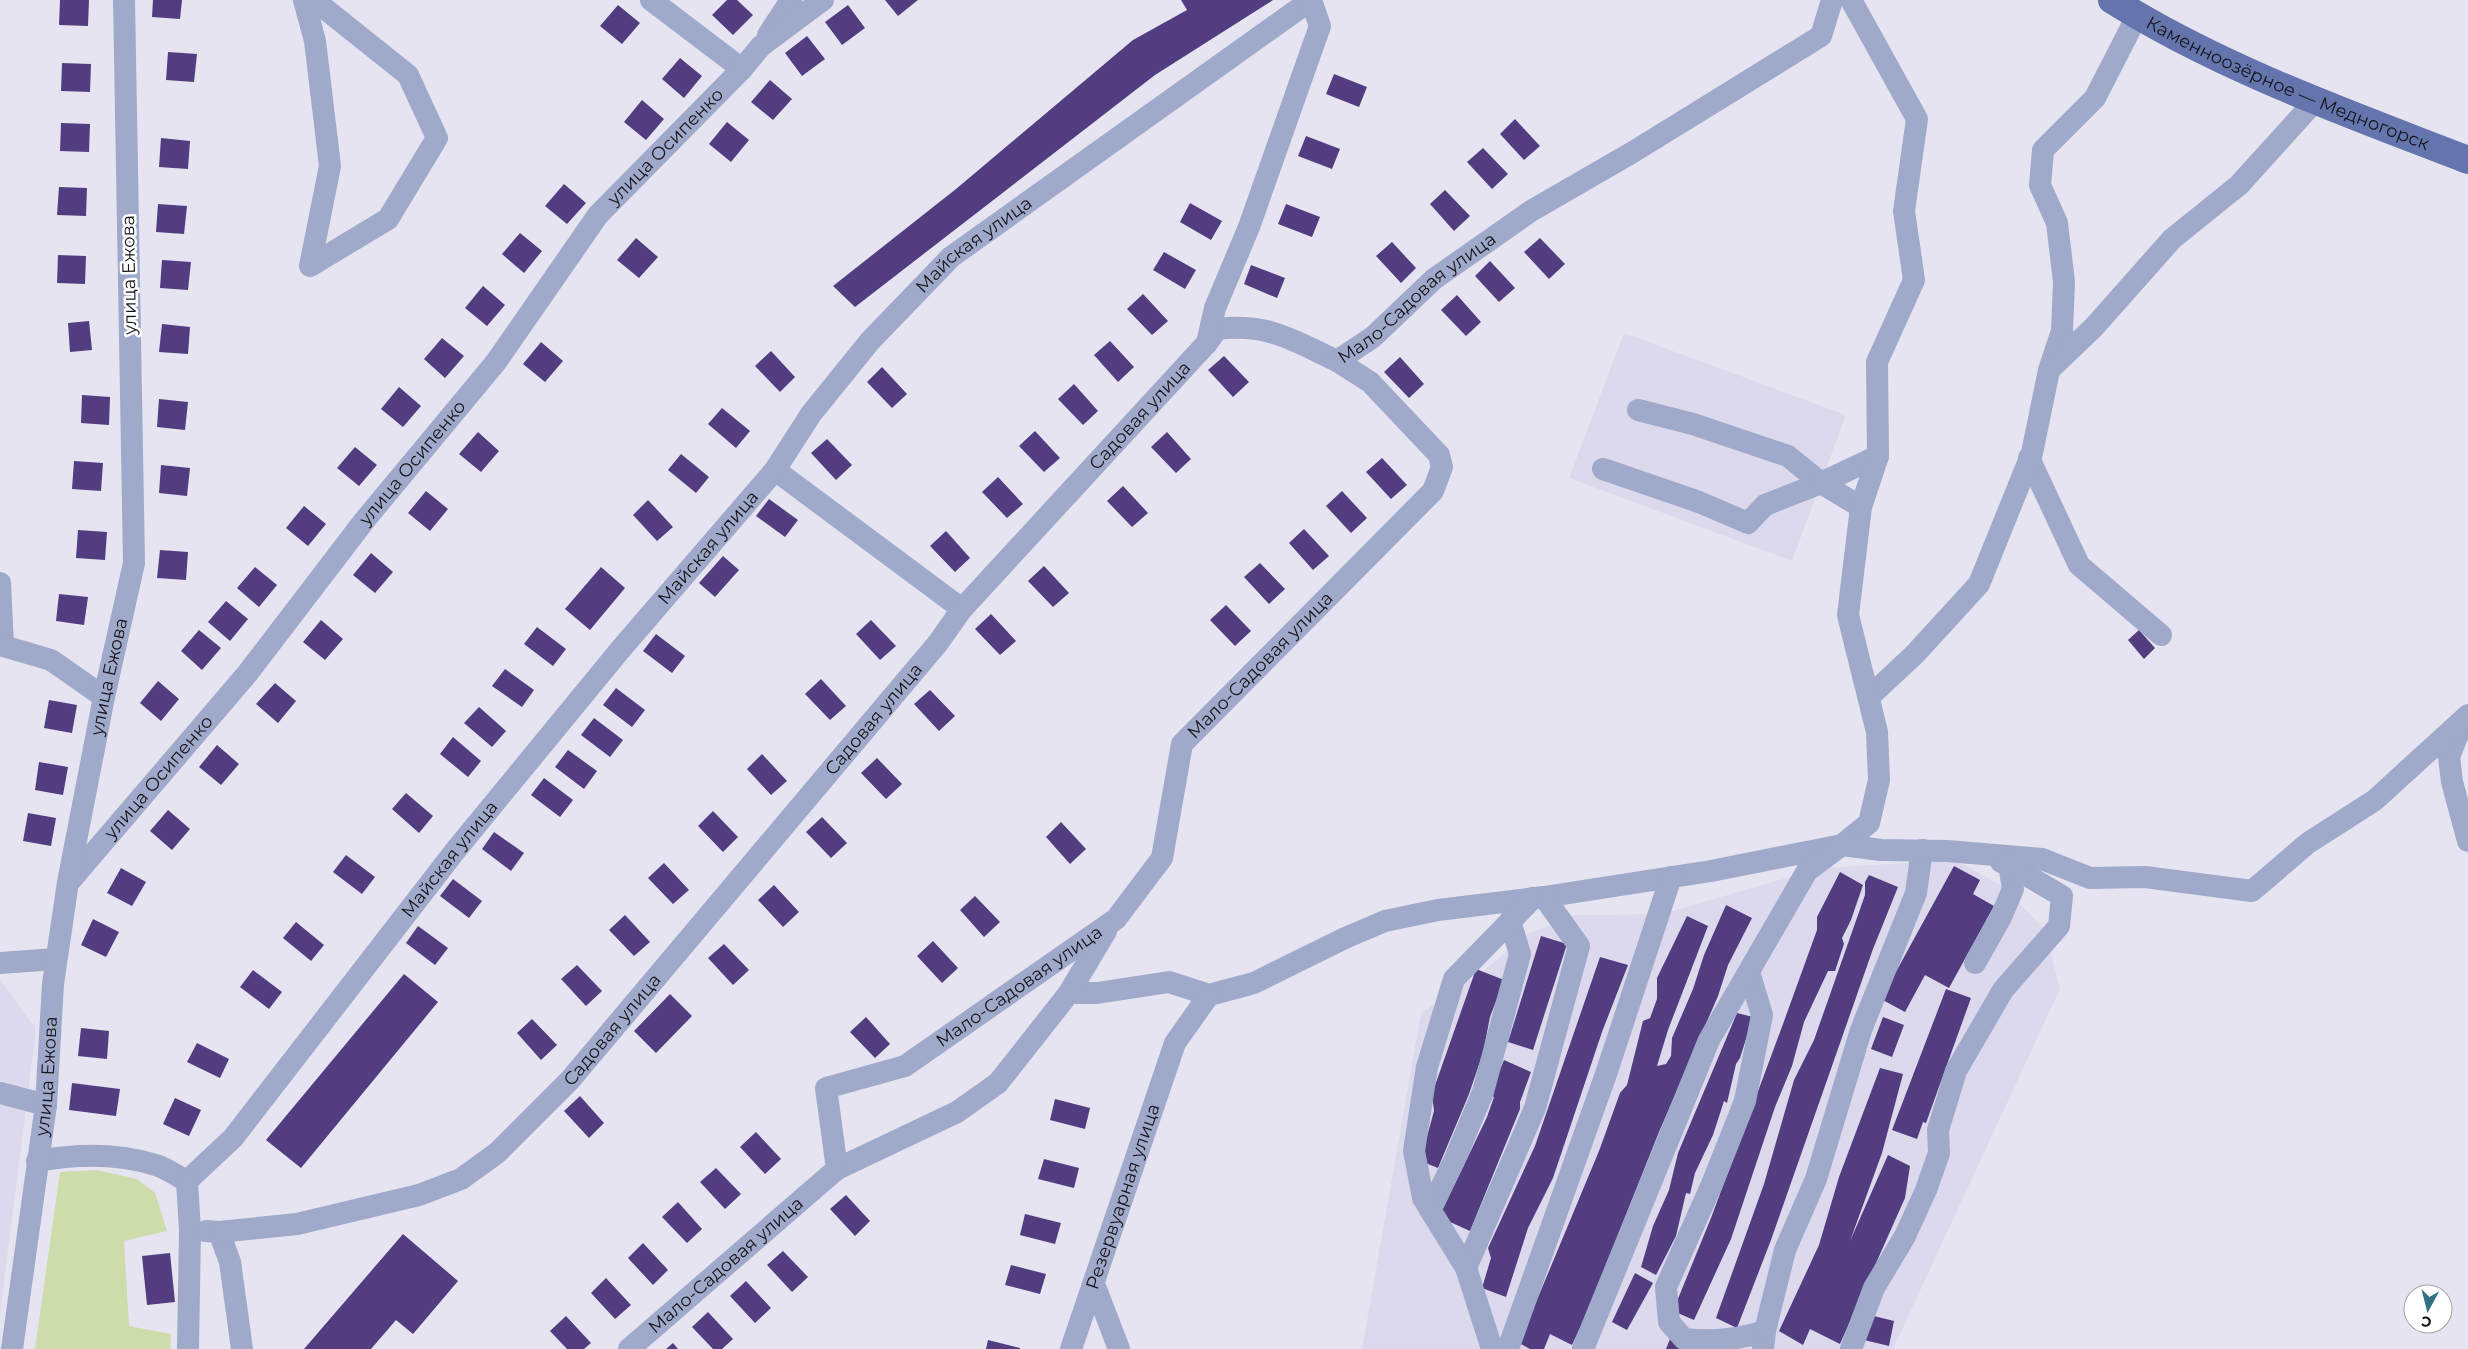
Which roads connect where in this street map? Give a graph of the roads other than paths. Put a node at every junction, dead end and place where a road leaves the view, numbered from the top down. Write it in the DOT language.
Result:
graph roads {
  1 [pos="124,0"];
  2 [pos="304,0"];
  3 [pos="314,0"];
  4 [pos="652,0"];
  5 [pos="791,0"];
  6 [pos="823,0"];
  7 [pos="1311,0"];
  8 [pos="1832,0"];
  9 [pos="1851,0"];
  10 [pos="2112,0"];
  11 [pos="2137,16"];
  12 [pos="761,46"];
  13 [pos="742,69"];
  14 [pos="2315,101"];
  15 [pos="2468,160"];
  16 [pos="1207,343"];
  17 [pos="1337,361"];
  18 [pos="2049,370"];
  19 [pos="1638,410"];
  20 [pos="1878,456"];
  21 [pos="2029,458"];
  22 [pos="1603,469"];
  23 [pos="775,470"];
  24 [pos="1821,483"];
  25 [pos="1860,507"];
  26 [pos="0,583"];
  27 [pos="962,610"];
  28 [pos="2160,635"];
  29 [pos="2,645"];
  30 [pos="104,697"];
  31 [pos="1869,697"];
  32 [pos="2467,716"];
  33 [pos="2468,841"];
  34 [pos="1842,845"];
  35 [pos="1922,850"];
  36 [pos="1982,853"];
  37 [pos="2009,865"];
  38 [pos="1671,877"];
  39 [pos="68,882"];
  40 [pos="1539,897"];
  41 [pos="1116,919"];
  42 [pos="1510,921"];
  43 [pos="56,959"];
  44 [pos="0,963"];
  45 [pos="1975,963"];
  46 [pos="1749,972"];
  47 [pos="1068,993"];
  48 [pos="1209,995"];
  49 [pos="0,1093"];
  50 [pos="46,1105"];
  51 [pos="37,1161"];
  52 [pos="837,1169"];
  53 [pos="187,1181"];
  54 [pos="1430,1210"];
  55 [pos="190,1230"];
  56 [pos="219,1232"];
  57 [pos="1466,1268"];
  58 [pos="1094,1284"];
  59 [pos="1764,1340"];
  60 [pos="12,1349"];
  61 [pos="188,1349"];
  62 [pos="242,1349"];
  63 [pos="629,1349"];
  64 [pos="1071,1349"];
  65 [pos="1119,1349"];
  66 [pos="1492,1349"];
  67 [pos="1508,1349"];
  68 [pos="1583,1349"];
  69 [pos="1851,1349"];
  1 -- 30 [label="street, улица Ежова"];
  2 -- 3 [label="street"];
  4 -- 13 [label="street"];
  5 -- 12 [label="street, улица Осипенко"];
  6 -- 12 [label="street, улица Осипенко"];
  7 -- 16 [label="street, Садовая улица"];
  7 -- 23 [label="street, Майская улица"];
  8 -- 17 [label="street, Мало-Садовая улица"];
  9 -- 20 [label="street"];
  10 -- 11 [label="main road, Каменноозёрное — Медногорск"];
  11 -- 14 [label="main road, Каменноозёрное — Медногорск"];
  11 -- 18 [label="street"];
  12 -- 13 [label="street, улица Осипенко"];
  13 -- 39 [label="street, улица Осипенко"];
  14 -- 15 [label="main road, Каменноозёрное — Медногорск"];
  14 -- 18 [label="street"];
  16 -- 17 [label="street"];
  16 -- 27 [label="street, Садовая улица"];
  17 -- 41 [label="street, Мало-Садовая улица"];
  18 -- 21 [label="street"];
  19 -- 24 [label="street"];
  20 -- 24 [label="street"];
  20 -- 25 [label="street"];
  21 -- 28 [label="street"];
  21 -- 31 [label="street"];
  22 -- 24 [label="street"];
  23 -- 27 [label="street"];
  23 -- 53 [label="street, Майская улица"];
  24 -- 25 [label="street"];
  25 -- 31 [label="street"];
  26 -- 29 [label="street"];
  27 -- 56 [label="street, Садовая улица"];
  29 -- 30 [label="street"];
  30 -- 39 [label="street, улица Ежова"];
  31 -- 34 [label="street"];
  32 -- 33 [label="street"];
  32 -- 36 [label="street"];
  34 -- 35 [label="street"];
  34 -- 38 [label="street"];
  34 -- 46 [label="street"];
  35 -- 36 [label="street"];
  35 -- 59 [label="street"];
  36 -- 37 [label="street"];
  37 -- 45 [label="street"];
  37 -- 69 [label="street"];
  38 -- 40 [label="street"];
  38 -- 67 [label="street"];
  39 -- 43 [label="street, улица Ежова"];
  40 -- 42 [label="street"];
  40 -- 48 [label="street"];
  40 -- 57 [label="street"];
  41 -- 47 [label="street"];
  41 -- 52 [label="street, Мало-Садовая улица"];
  42 -- 54 [label="street"];
  42 -- 54 [label="street"];
  43 -- 44 [label="street"];
  43 -- 50 [label="street, улица Ежова"];
  46 -- 59 [label="street"];
  46 -- 68 [label="street"];
  47 -- 48 [label="street"];
  47 -- 52 [label="street"];
  48 -- 58 [label="street, Резервуарная улица"];
  49 -- 50 [label="street"];
  50 -- 51 [label="street, улица Ежова"];
  51 -- 53 [label="street"];
  51 -- 60 [label="street, улица Ежова"];
  52 -- 63 [label="street, Мало-Садовая улица"];
  53 -- 55 [label="street"];
  54 -- 57 [label="street"];
  55 -- 56 [label="street"];
  55 -- 61 [label="street"];
  56 -- 62 [label="street"];
  57 -- 66 [label="street"];
  58 -- 64 [label="street, Резервуарная улица"];
  58 -- 65 [label="street"];
}
